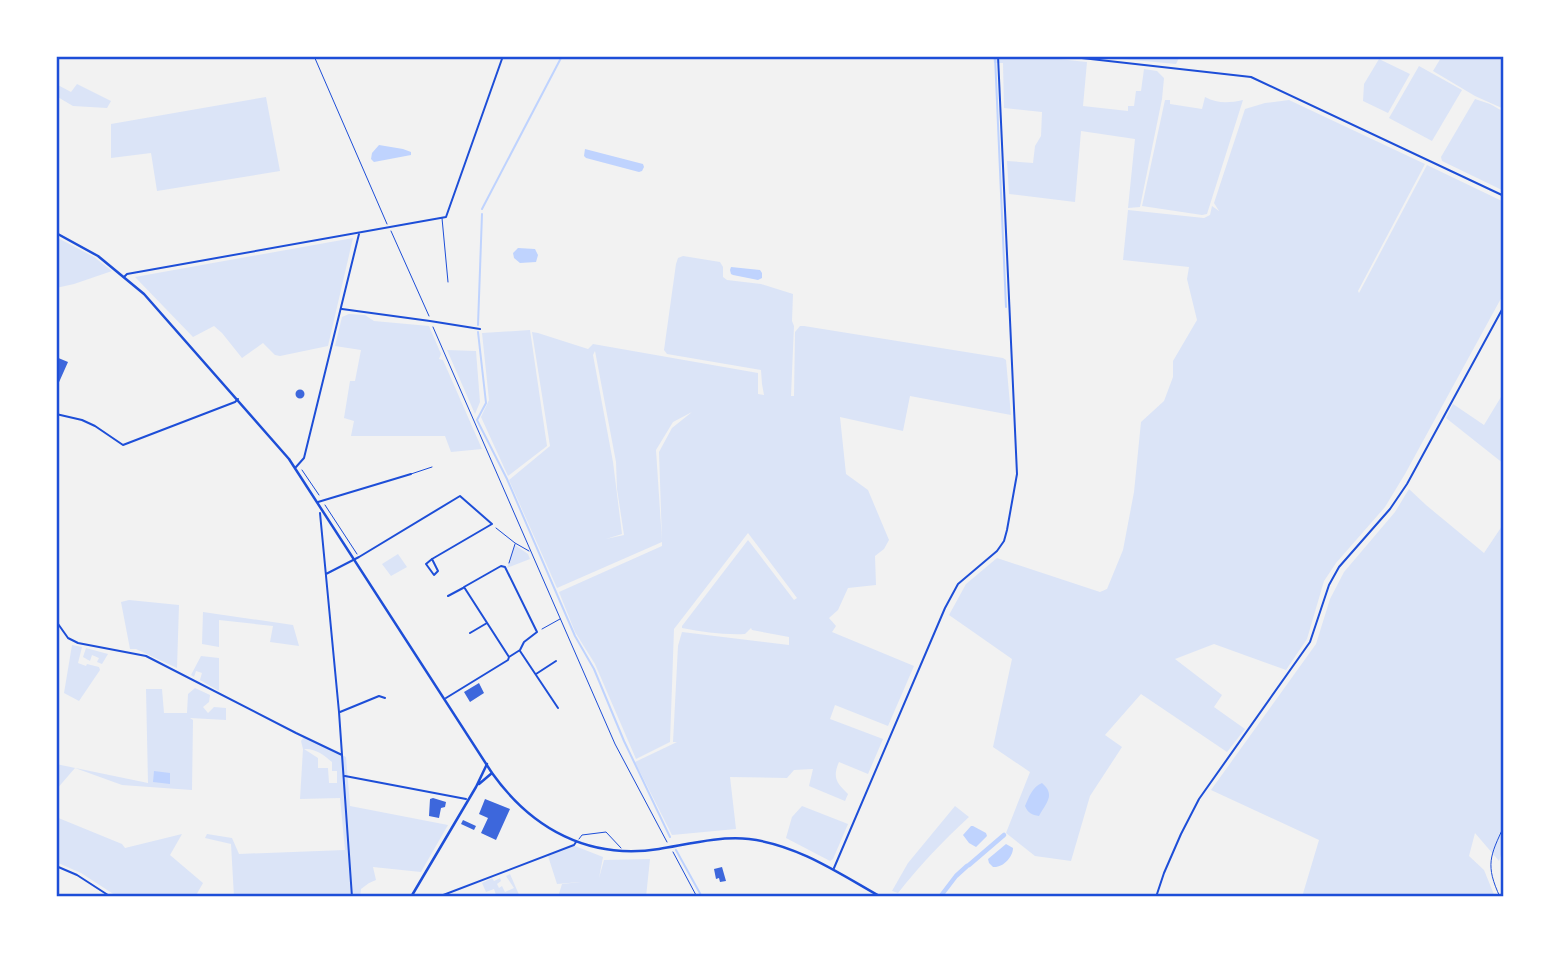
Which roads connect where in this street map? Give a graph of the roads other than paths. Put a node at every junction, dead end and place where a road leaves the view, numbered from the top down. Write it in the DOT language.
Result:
graph roads {
  1 [pos="503,56"];
  2 [pos="998,56"];
  3 [pos="1064,56"];
  4 [pos="1504,197"];
  5 [pos="442,218"];
  6 [pos="56,233"];
  7 [pos="359,233"];
  8 [pos="124,277"];
  9 [pos="448,282"];
  10 [pos="1504,306"];
  11 [pos="341,309"];
  12 [pos="480,329"];
  13 [pos="238,400"];
  14 [pos="56,414"];
  15 [pos="297,466"];
  16 [pos="432,467"];
  17 [pos="411,474"];
  18 [pos="320,501"];
  19 [pos="320,513"];
  20 [pos="357,558"];
  21 [pos="432,559"];
  22 [pos="325,575"];
  23 [pos="464,587"];
  24 [pos="448,596"];
  25 [pos="56,621"];
  26 [pos="487,623"];
  27 [pos="470,633"];
  28 [pos="520,650"];
  29 [pos="509,657"];
  30 [pos="556,662"];
  31 [pos="536,674"];
  32 [pos="385,698"];
  33 [pos="445,699"];
  34 [pos="558,708"];
  35 [pos="339,712"];
  36 [pos="343,755"];
  37 [pos="487,764"];
  38 [pos="492,773"];
  39 [pos="344,775"];
  40 [pos="477,786"];
  41 [pos="469,800"];
  42 [pos="577,841"];
  43 [pos="621,850"];
  44 [pos="56,866"];
  45 [pos="832,870"];
  46 [pos="111,897"];
  47 [pos="352,897"];
  48 [pos="411,897"];
  49 [pos="438,897"];
  50 [pos="881,897"];
  51 [pos="1156,897"];
  1 -- 5 [label="street"];
  2 -- 45 [label="street"];
  3 -- 4 [label="street"];
  5 -- 7 [label="street"];
  5 -- 9 [label="lane"];
  6 -- 8 [label="main road"];
  7 -- 8 [label="street"];
  7 -- 11 [label="street"];
  8 -- 13 [label="main road"];
  10 -- 51 [label="street"];
  11 -- 12 [label="street"];
  11 -- 15 [label="street"];
  13 -- 14 [label="street"];
  13 -- 15 [label="main road"];
  15 -- 18 [label="main road"];
  16 -- 17 [label="lane"];
  17 -- 18 [label="street"];
  18 -- 20 [label="main road"];
  19 -- 22 [label="street"];
  20 -- 21 [label="street"];
  20 -- 22 [label="street"];
  20 -- 33 [label="main road"];
  22 -- 35 [label="street"];
  23 -- 24 [label="street"];
  23 -- 26 [label="street"];
  23 -- 28 [label="street"];
  25 -- 36 [label="street"];
  26 -- 27 [label="street"];
  26 -- 29 [label="street"];
  28 -- 29 [label="street"];
  28 -- 31 [label="street"];
  29 -- 33 [label="street"];
  30 -- 31 [label="street"];
  31 -- 34 [label="street"];
  32 -- 35 [label="street"];
  33 -- 37 [label="main road"];
  35 -- 36 [label="street"];
  36 -- 39 [label="street"];
  37 -- 38 [label="main road"];
  37 -- 40 [label="main road"];
  38 -- 40 [label="main road"];
  38 -- 42 [label="main road"];
  39 -- 41 [label="street"];
  39 -- 47 [label="street"];
  40 -- 41 [label="main road"];
  41 -- 48 [label="main road"];
  42 -- 43 [label="main road"];
  42 -- 43 [label="lane"];
  42 -- 49 [label="street"];
  43 -- 45 [label="main road"];
  44 -- 46 [label="street"];
  45 -- 50 [label="main road"];
}
